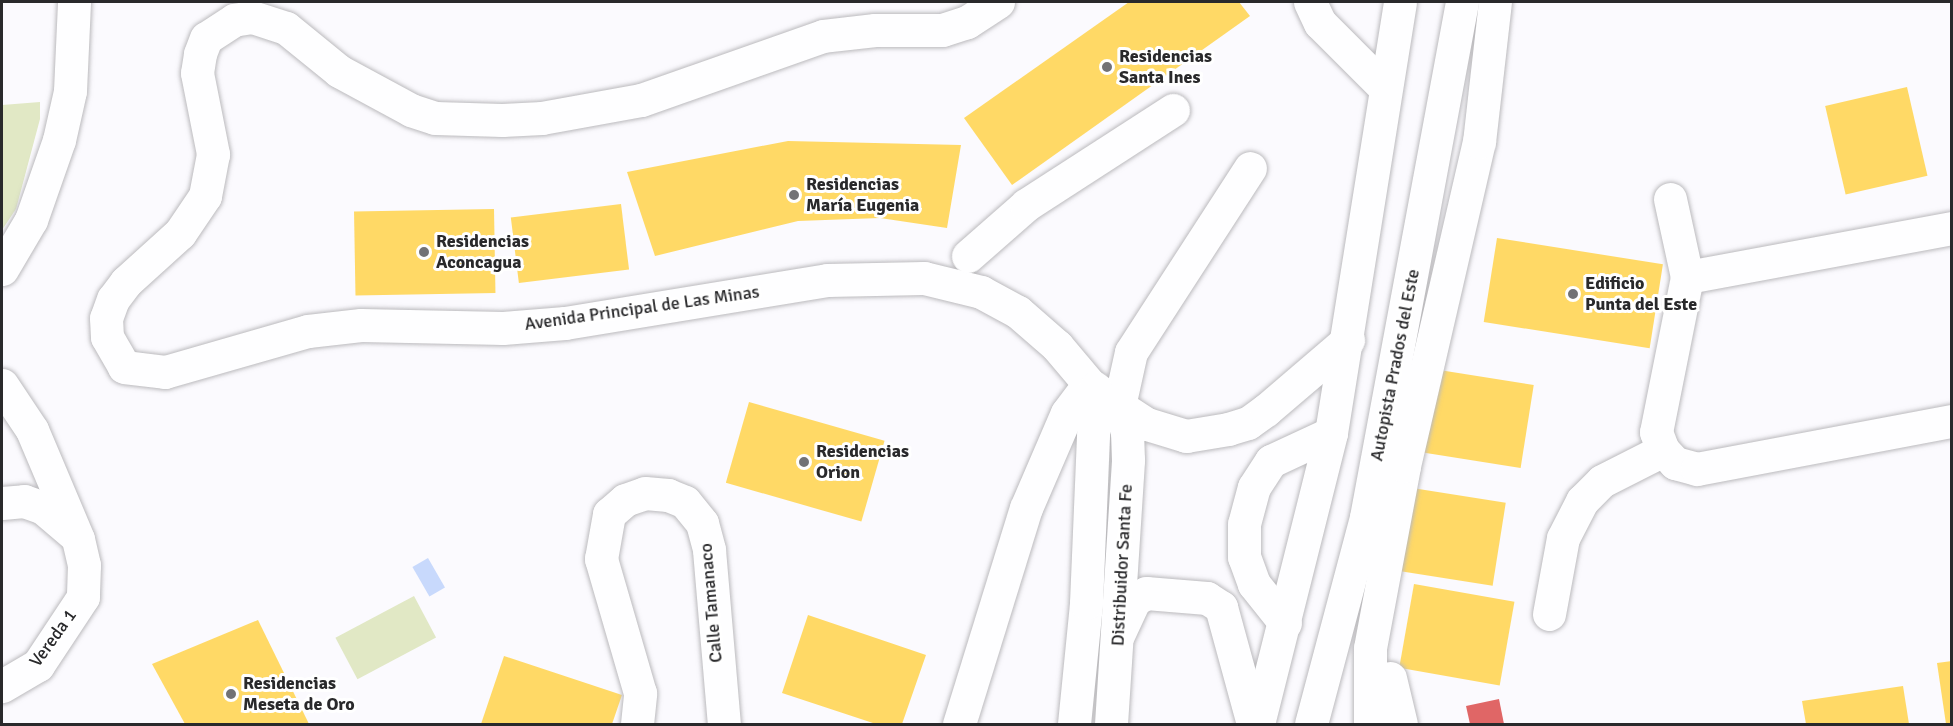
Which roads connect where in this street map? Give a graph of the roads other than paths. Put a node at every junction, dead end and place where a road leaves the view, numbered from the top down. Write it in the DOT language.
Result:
graph roads {
  1 [pos="74,2"];
  2 [pos="998,2"];
  3 [pos="1310,2"];
  4 [pos="1400,2"];
  5 [pos="1462,2"];
  6 [pos="1495,2"];
  7 [pos="1509,2"];
  8 [pos="1492,36"];
  9 [pos="1384,87"];
  10 [pos="1173,110"];
  11 [pos="1250,168"];
  12 [pos="1670,199"];
  13 [pos="1952,228"];
  14 [pos="968,256"];
  15 [pos="2,269"];
  16 [pos="1687,277"];
  17 [pos="1348,340"];
  18 [pos="2,385"];
  19 [pos="1101,393"];
  20 [pos="1952,421"];
  21 [pos="1331,433"];
  22 [pos="1663,450"];
  23 [pos="2,503"];
  24 [pos="78,538"];
  25 [pos="1380,600"];
  26 [pos="1549,614"];
  27 [pos="1285,623"];
  28 [pos="1118,635"];
  29 [pos="1390,678"];
  30 [pos="2,686"];
  31 [pos="1322,691"];
  32 [pos="637,724"];
  33 [pos="724,724"];
  34 [pos="959,724"];
  35 [pos="1074,724"];
  36 [pos="1111,724"];
  37 [pos="1253,724"];
  38 [pos="1258,724"];
  39 [pos="1311,724"];
  40 [pos="1324,724"];
  41 [pos="1370,724"];
  42 [pos="1394,724"];
  43 [pos="1401,724"];
  1 -- 15 [label="main road"];
  2 -- 19 [label="main road, Avenida Principal de Las Minas"];
  3 -- 9 [label="main road"];
  4 -- 9 [label="main road"];
  5 -- 31 [label="main road, Autopista Prados del Este"];
  6 -- 8 [label="main road"];
  7 -- 8 [label="main road"];
  8 -- 25 [label="main road"];
  9 -- 17 [label="main road"];
  10 -- 14 [label="main road"];
  11 -- 19 [label="main road"];
  12 -- 16 [label="main road"];
  13 -- 16 [label="main road"];
  16 -- 22 [label="main road"];
  17 -- 19 [label="main road"];
  17 -- 21 [label="main road"];
  18 -- 24 [label="main road, Vereda 1"];
  19 -- 28 [label="main road, Distribuidor Santa Fe"];
  19 -- 34 [label="main road"];
  19 -- 35 [label="main road"];
  20 -- 22 [label="main road"];
  21 -- 27 [label="main road"];
  21 -- 27 [label="main road"];
  22 -- 26 [label="main road"];
  23 -- 24 [label="main road"];
  24 -- 30 [label="main road, Vereda 1"];
  25 -- 29 [label="main road"];
  25 -- 41 [label="main road"];
  27 -- 38 [label="main road"];
  28 -- 36 [label="main road, Distribuidor Santa Fe"];
  28 -- 37 [label="main road"];
  29 -- 42 [label="main road"];
  29 -- 43 [label="main road"];
  31 -- 39 [label="main road, Autopista Prados del Este"];
  31 -- 40 [label="main road"];
  32 -- 33 [label="main road, Calle Tamanaco"];
}
